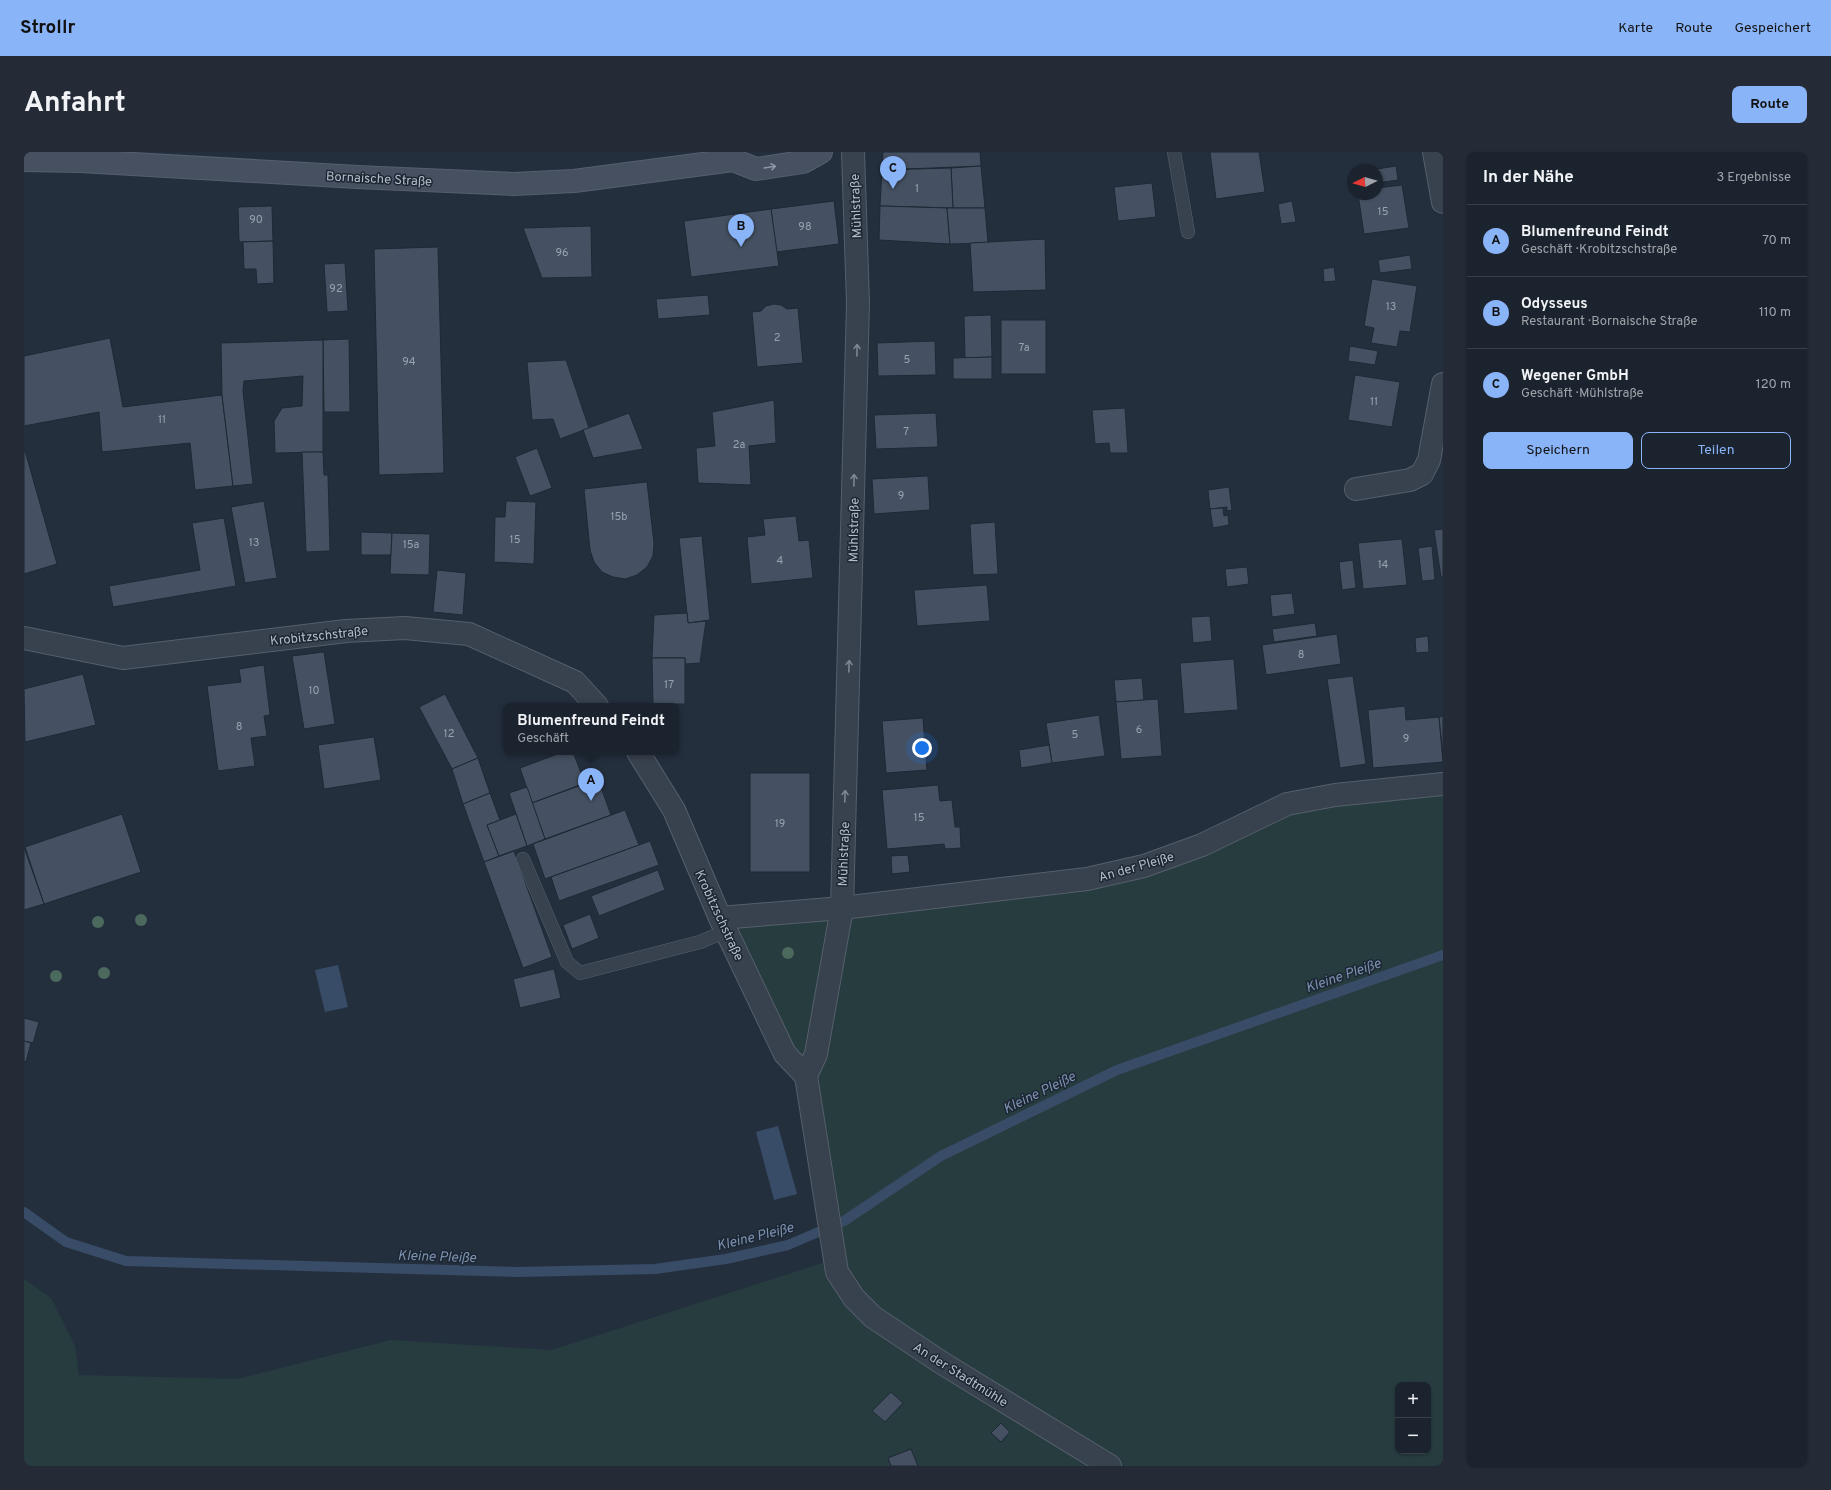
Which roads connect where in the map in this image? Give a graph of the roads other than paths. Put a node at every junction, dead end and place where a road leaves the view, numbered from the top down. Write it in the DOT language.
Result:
graph roads {
  1 [pos="821,152"];
  2 [pos="853,152"];
  3 [pos="1174,152"];
  4 [pos="1434,152"];
  5 [pos="738,156"];
  6 [pos="24,160"];
  7 [pos="1443,202"];
  8 [pos="1188,232"];
  9 [pos="1443,384"];
  10 [pos="1356,489"];
  11 [pos="24,638"];
  12 [pos="594,703"];
  13 [pos="640,755"];
  14 [pos="1443,784"];
  15 [pos="523,859"];
  16 [pos="842,908"];
  17 [pos="723,924"];
  18 [pos="806,1076"];
  19 [pos="1110,1466"];
  5 -- 1 [label="main road, Bornaische Straße, one-way"];
  16 -- 2 [label="street, Mühlstraße, one-way"];
  3 -- 8 [label="lane"];
  4 -- 7 [label="street"];
  5 -- 6 [label="main road, Bornaische Straße"];
  9 -- 10 [label="street"];
  11 -- 12 [label="street, Krobitzschstraße"];
  13 -- 17 [label="street, Krobitzschstraße"];
  14 -- 16 [label="street, An der Pleiße"];
  15 -- 17 [label="lane"];
  16 -- 17 [label="street"];
  16 -- 18 [label="street, Mühlstraße"];
  17 -- 18 [label="street, Krobitzschstraße"];
  18 -- 19 [label="street, An der Stadtmühle"];
}
